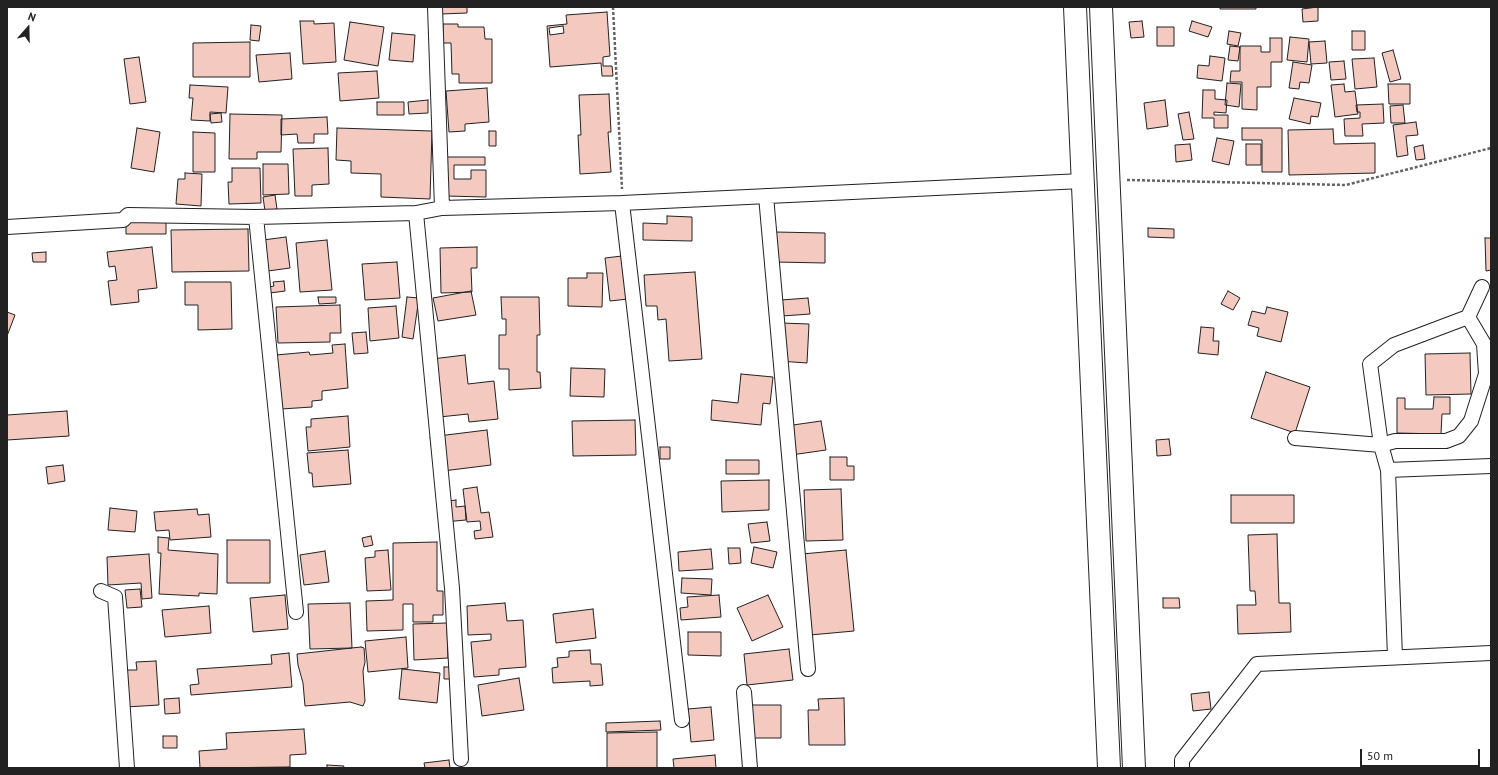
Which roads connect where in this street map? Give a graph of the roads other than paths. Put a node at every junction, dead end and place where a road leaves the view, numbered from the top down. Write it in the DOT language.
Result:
graph roads {
  1 [pos="435,7"];
  2 [pos="1075,7"];
  3 [pos="1101,7"];
  4 [pos="1082,181"];
  5 [pos="766,196"];
  6 [pos="622,203"];
  7 [pos="442,208"];
  8 [pos="416,213"];
  9 [pos="256,217"];
  10 [pos="7,227"];
  11 [pos="1482,287"];
  12 [pos="1468,317"];
  13 [pos="1295,438"];
  14 [pos="1381,445"];
  15 [pos="1491,466"];
  16 [pos="1388,470"];
  17 [pos="101,591"];
  18 [pos="296,612"];
  19 [pos="1491,653"];
  20 [pos="1395,657"];
  21 [pos="808,669"];
  22 [pos="744,692"];
  23 [pos="682,720"];
  24 [pos="461,758"];
  25 [pos="127,768"];
  26 [pos="750,768"];
  27 [pos="1109,768"];
  28 [pos="1134,768"];
  29 [pos="1182,768"];
  1 -- 7 [label="street"];
  2 -- 4 [label="highway"];
  3 -- 28 [label="highway"];
  4 -- 5 [label="street"];
  4 -- 27 [label="highway"];
  5 -- 6 [label="street"];
  5 -- 21 [label="street"];
  6 -- 7 [label="street"];
  6 -- 23 [label="street"];
  7 -- 8 [label="street"];
  8 -- 9 [label="street"];
  8 -- 24 [label="street"];
  9 -- 10 [label="street"];
  9 -- 18 [label="street"];
  11 -- 12 [label="street"];
  12 -- 14 [label="street"];
  12 -- 14 [label="street"];
  13 -- 14 [label="street"];
  14 -- 16 [label="street"];
  15 -- 16 [label="street"];
  16 -- 20 [label="street"];
  17 -- 25 [label="street"];
  19 -- 20 [label="street"];
  20 -- 29 [label="street"];
  22 -- 26 [label="street"];
}
